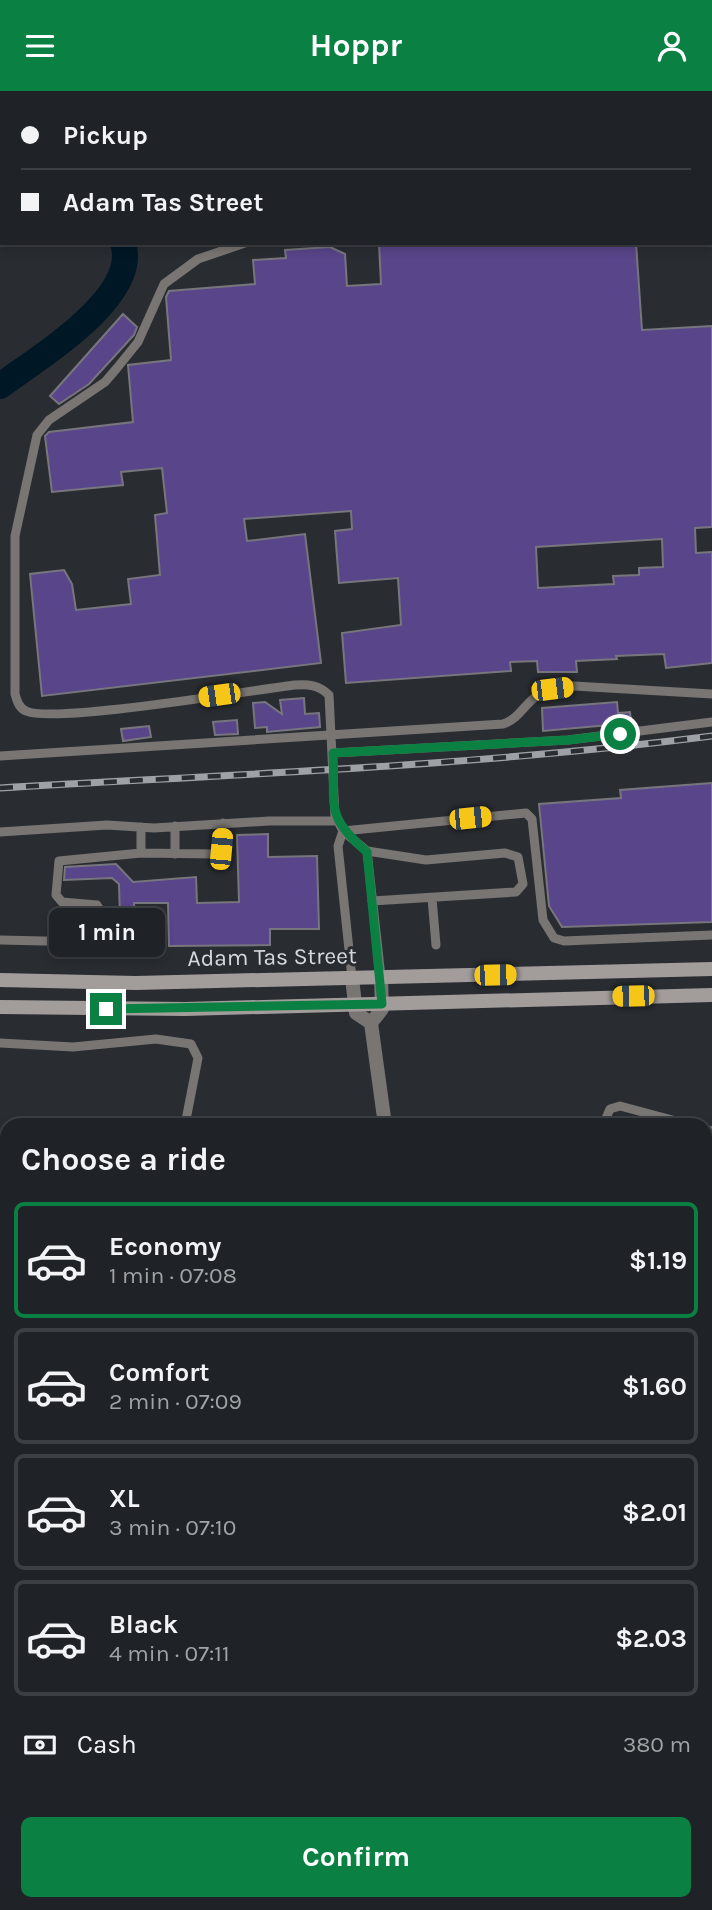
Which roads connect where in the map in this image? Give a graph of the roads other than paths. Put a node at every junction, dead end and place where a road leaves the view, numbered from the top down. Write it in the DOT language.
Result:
graph roads {
  1 [pos="237,245"];
  2 [pos="712,694"];
  3 [pos="712,722"];
  4 [pos="332,734"];
  5 [pos="333,753"];
  6 [pos="0,756"];
  7 [pos="339,821"];
  8 [pos="223,823"];
  9 [pos="175,826"];
  10 [pos="141,827"];
  11 [pos="343,831"];
  12 [pos="0,832"];
  13 [pos="367,852"];
  14 [pos="141,853"];
  15 [pos="176,854"];
  16 [pos="432,898"];
  17 [pos="372,901"];
  18 [pos="712,935"];
  19 [pos="0,940"];
  20 [pos="436,945"];
  21 [pos="712,969"];
  22 [pos="380,977"];
  23 [pos="352,978"];
  24 [pos="0,980"];
  25 [pos="712,995"];
  26 [pos="382,1004"];
  27 [pos="355,1005"];
  28 [pos="0,1007"];
  29 [pos="371,1023"];
  30 [pos="0,1043"];
  31 [pos="186,1118"];
  32 [pos="384,1118"];
  33 [pos="606,1118"];
  34 [pos="665,1118"];
  1 -- 4 [label="lane"];
  2 -- 4 [label="lane"];
  3 -- 5 [label="lane"];
  4 -- 5 [label="lane"];
  4 -- 6 [label="lane"];
  5 -- 7 [label="lane"];
  7 -- 8 [label="lane"];
  7 -- 11 [label="lane"];
  8 -- 9 [label="lane"];
  8 -- 15 [label="lane"];
  9 -- 10 [label="lane"];
  9 -- 15 [label="lane"];
  10 -- 12 [label="lane"];
  10 -- 14 [label="lane"];
  11 -- 13 [label="lane"];
  11 -- 18 [label="lane"];
  11 -- 23 [label="lane"];
  13 -- 16 [label="lane"];
  13 -- 17 [label="lane"];
  14 -- 15 [label="lane"];
  14 -- 19 [label="lane"];
  16 -- 17 [label="lane"];
  16 -- 20 [label="lane"];
  17 -- 22 [label="lane"];
  21 -- 22 [label="main road, Adam Tas Street"];
  22 -- 23 [label="main road, Adam Tas Street"];
  22 -- 26 [label="street"];
  23 -- 24 [label="main road, Adam Tas Street"];
  23 -- 27 [label="street"];
  25 -- 26 [label="main road"];
  26 -- 27 [label="main road"];
  26 -- 29 [label="street"];
  27 -- 28 [label="main road"];
  27 -- 29 [label="street"];
  29 -- 32 [label="street"];
  30 -- 31 [label="lane"];
  33 -- 34 [label="lane"];
}
